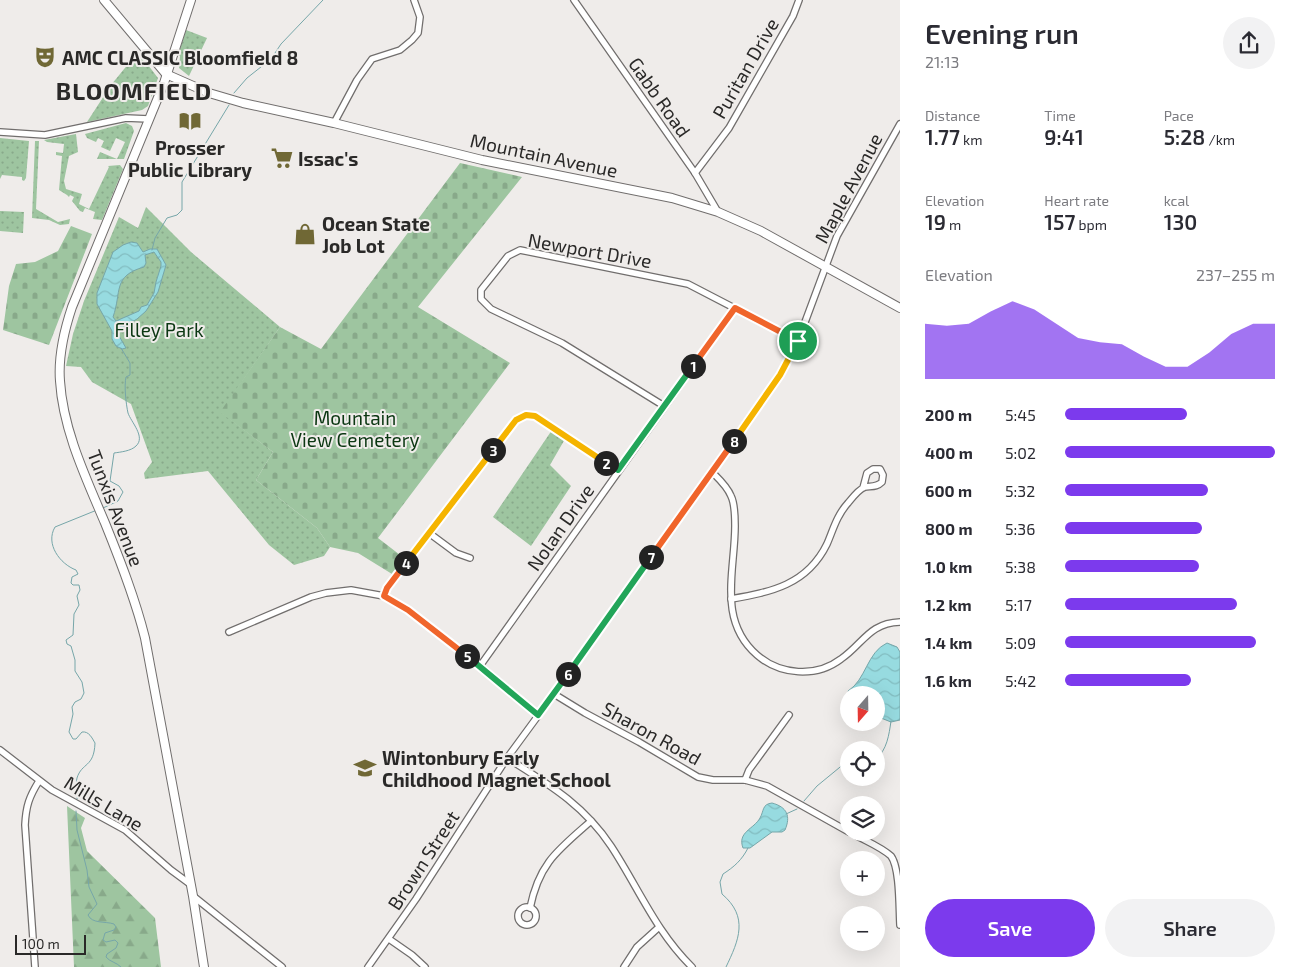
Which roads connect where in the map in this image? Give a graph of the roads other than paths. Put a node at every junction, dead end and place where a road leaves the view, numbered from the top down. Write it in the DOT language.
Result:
graph roads {
  1 [pos="104,0"];
  2 [pos="191,0"];
  3 [pos="414,0"];
  4 [pos="574,0"];
  5 [pos="799,0"];
  6 [pos="166,74"];
  7 [pos="149,120"];
  8 [pos="334,123"];
  9 [pos="900,124"];
  10 [pos="0,132"];
  11 [pos="695,173"];
  12 [pos="718,212"];
  13 [pos="825,267"];
  14 [pos="735,308"];
  15 [pos="900,308"];
  16 [pos="798,341"];
  17 [pos="664,406"];
  18 [pos="618,470"];
  19 [pos="712,472"];
  20 [pos="863,488"];
  21 [pos="429,533"];
  22 [pos="470,558"];
  23 [pos="384,596"];
  24 [pos="731,599"];
  25 [pos="900,622"];
  26 [pos="229,632"];
  27 [pos="480,666"];
  28 [pos="554,694"];
  29 [pos="538,715"];
  30 [pos="789,715"];
  31 [pos="0,750"];
  32 [pos="507,758"];
  33 [pos="745,780"];
  34 [pos="39,781"];
  35 [pos="591,821"];
  36 [pos="840,827"];
  37 [pos="865,841"];
  38 [pos="190,884"];
  39 [pos="193,896"];
  40 [pos="530,908"];
  41 [pos="900,925"];
  42 [pos="658,928"];
  43 [pos="389,939"];
  44 [pos="35,967"];
  45 [pos="204,967"];
  46 [pos="282,967"];
  47 [pos="368,967"];
  48 [pos="425,967"];
  49 [pos="624,967"];
  50 [pos="692,967"];
  1 -- 6 [label="main road"];
  2 -- 6 [label="main road, Tunxis Avenue"];
  3 -- 8 [label="street"];
  4 -- 11 [label="street, Gabb Road"];
  5 -- 11 [label="street, Puritan Drive"];
  6 -- 7 [label="main road, Tunxis Avenue"];
  6 -- 8 [label="main road, Mountain Avenue"];
  7 -- 10 [label="street"];
  7 -- 38 [label="main road, Tunxis Avenue"];
  8 -- 12 [label="main road, Mountain Avenue"];
  9 -- 13 [label="street, Maple Avenue"];
  11 -- 12 [label="street, Gabb Road"];
  12 -- 13 [label="main road, Mountain Avenue"];
  13 -- 15 [label="main road, Mountain Avenue"];
  13 -- 16 [label="street, Brown Street"];
  14 -- 16 [label="street, Newport Drive"];
  14 -- 17 [label="street, Nolan Drive"];
  14 -- 17 [label="street, Newport Drive"];
  16 -- 19 [label="street, Brown Street"];
  17 -- 18 [label="street, Nolan Drive"];
  18 -- 21 [label="street"];
  18 -- 27 [label="street, Nolan Drive"];
  19 -- 24 [label="street"];
  19 -- 28 [label="street, Brown Street"];
  20 -- 24 [label="street"];
  21 -- 22 [label="street"];
  21 -- 23 [label="street"];
  23 -- 26 [label="street"];
  23 -- 27 [label="street"];
  24 -- 25 [label="street"];
  27 -- 29 [label="street"];
  28 -- 29 [label="street, Brown Street"];
  28 -- 33 [label="street, Sharon Road"];
  29 -- 32 [label="street, Brown Street"];
  30 -- 33 [label="street"];
  31 -- 34 [label="street, Mills Lane"];
  32 -- 35 [label="street"];
  32 -- 43 [label="street, Brown Street"];
  33 -- 36 [label="street, Sharon Road"];
  34 -- 38 [label="street, Mills Lane"];
  34 -- 44 [label="street"];
  35 -- 40 [label="street"];
  35 -- 42 [label="street"];
  37 -- 41 [label="street, Sharon Road"];
  38 -- 39 [label="main road, Tunxis Avenue"];
  39 -- 45 [label="main road, Tunxis Avenue"];
  39 -- 46 [label="street"];
  42 -- 49 [label="street"];
  42 -- 50 [label="street"];
  43 -- 47 [label="street, Brown Street"];
  43 -- 48 [label="street"];
}
